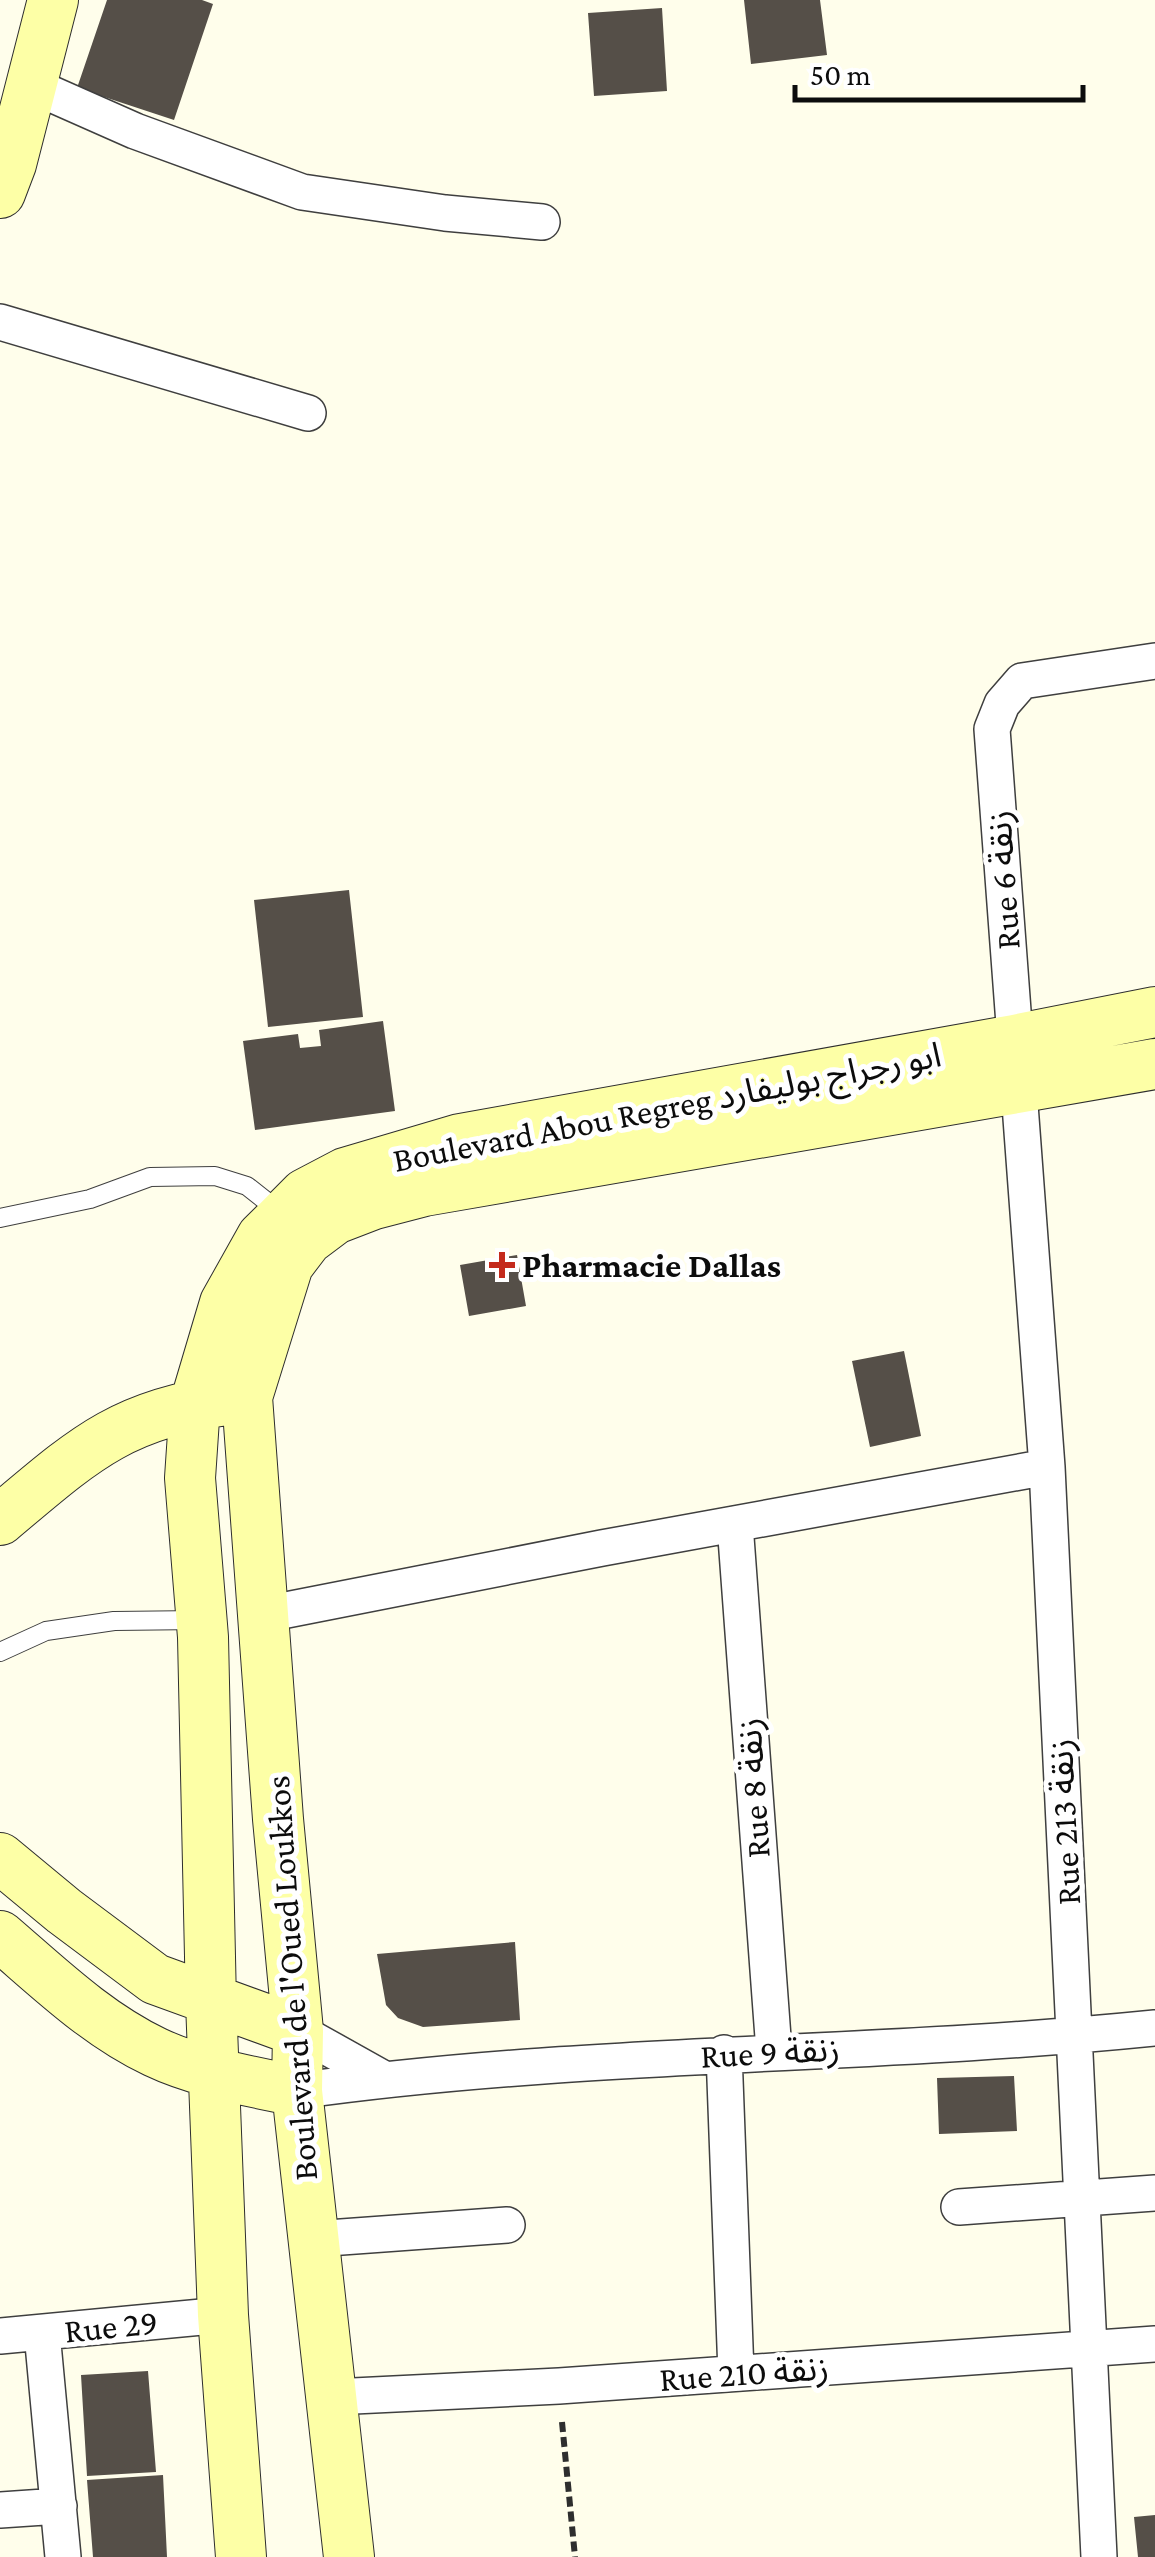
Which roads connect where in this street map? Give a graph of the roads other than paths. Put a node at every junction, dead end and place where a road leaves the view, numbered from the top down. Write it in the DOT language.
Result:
graph roads {
  1 [pos="53,0"];
  2 [pos="31,86"];
  3 [pos="0,192"];
  4 [pos="542,222"];
  5 [pos="0,322"];
  6 [pos="308,413"];
  7 [pos="1155,661"];
  8 [pos="1155,1012"];
  9 [pos="1016,1064"];
  10 [pos="1155,1064"];
  11 [pos="284,1215"];
  12 [pos="0,1218"];
  13 [pos="247,1398"];
  14 [pos="195,1404"];
  15 [pos="1047,1468"];
  16 [pos="0,1520"];
  17 [pos="735,1524"];
  18 [pos="266,1614"];
  19 [pos="201,1620"];
  20 [pos="0,1652"];
  21 [pos="0,1858"];
  22 [pos="0,1936"];
  23 [pos="211,2002"];
  24 [pos="1155,2028"];
  25 [pos="298,2032"];
  26 [pos="1074,2036"];
  27 [pos="774,2051"];
  28 [pos="724,2053"];
  29 [pos="215,2073"];
  30 [pos="384,2079"];
  31 [pos="297,2092"];
  32 [pos="1155,2193"];
  33 [pos="1082,2199"];
  34 [pos="960,2207"];
  35 [pos="506,2224"];
  36 [pos="314,2239"];
  37 [pos="222,2315"];
  38 [pos="1,2326"];
  39 [pos="42,2333"];
  40 [pos="1155,2344"];
  41 [pos="1089,2348"];
  42 [pos="736,2373"];
  43 [pos="333,2397"];
  44 [pos="59,2506"];
  45 [pos="0,2510"];
  46 [pos="63,2557"];
  47 [pos="241,2557"];
  48 [pos="349,2557"];
  49 [pos="1099,2557"];
  1 -- 2 [label="main road"];
  2 -- 3 [label="main road"];
  2 -- 4 [label="street"];
  5 -- 6 [label="street"];
  7 -- 9 [label="street, Rue 6 زنقة"];
  8 -- 9 [label="main road, Boulevard Abou Regreg ابو رجراج بوليفارد"];
  9 -- 10 [label="main road, Boulevard Abou Regreg ابو رجراج بوليفارد"];
  9 -- 11 [label="main road, Boulevard Abou Regreg ابو رجراج بوليفارد"];
  9 -- 13 [label="main road, Boulevard Abou Regreg ابو رجراج بوليفارد"];
  9 -- 15 [label="street, Rue 213 زنقة"];
  11 -- 12 [label="lane"];
  11 -- 14 [label="main road, Boulevard Abou Regreg ابو رجراج بوليفارد"];
  13 -- 14 [label="main road"];
  13 -- 18 [label="main road, Boulevard de l'Oued Loukkos"];
  14 -- 16 [label="main road"];
  14 -- 19 [label="main road, Boulevard de l'Oued Loukkos"];
  15 -- 17 [label="street"];
  15 -- 26 [label="street, Rue 213 زنقة"];
  17 -- 18 [label="street"];
  17 -- 27 [label="street, Rue 8 زنقة"];
  18 -- 25 [label="main road, Boulevard de l'Oued Loukkos"];
  19 -- 20 [label="lane"];
  19 -- 23 [label="main road, Boulevard de l'Oued Loukkos"];
  21 -- 23 [label="main road"];
  22 -- 29 [label="main road"];
  23 -- 25 [label="main road"];
  23 -- 29 [label="main road, Boulevard de l'Oued Loukkos"];
  24 -- 26 [label="street, Rue 9 زنقة"];
  25 -- 30 [label="street"];
  25 -- 31 [label="main road, Boulevard de l'Oued Loukkos"];
  26 -- 27 [label="street, Rue 9 زنقة"];
  26 -- 33 [label="street, Rue 213 زنقة"];
  27 -- 28 [label="street, Rue 9 زنقة"];
  28 -- 30 [label="street, Rue 9 زنقة"];
  28 -- 42 [label="street"];
  29 -- 31 [label="main road"];
  29 -- 37 [label="main road, Boulevard de l'Oued Loukkos"];
  30 -- 31 [label="street, Rue 9 زنقة"];
  31 -- 36 [label="main road, Boulevard de l'Oued Loukkos"];
  32 -- 33 [label="street"];
  33 -- 34 [label="street"];
  33 -- 41 [label="street, Rue 213 زنقة"];
  35 -- 36 [label="street"];
  36 -- 43 [label="main road, Boulevard de l'Oued Loukkos"];
  37 -- 39 [label="street, Rue 29"];
  37 -- 47 [label="main road, Boulevard de l'Oued Loukkos"];
  38 -- 39 [label="street, Rue 29"];
  39 -- 44 [label="street"];
  40 -- 41 [label="street, Rue 210 زنقة"];
  41 -- 42 [label="street, Rue 210 زنقة"];
  41 -- 49 [label="street, Rue 213 زنقة"];
  42 -- 43 [label="street, Rue 210 زنقة"];
  43 -- 48 [label="main road, Boulevard de l'Oued Loukkos"];
  44 -- 45 [label="street"];
  44 -- 46 [label="street"];
}
